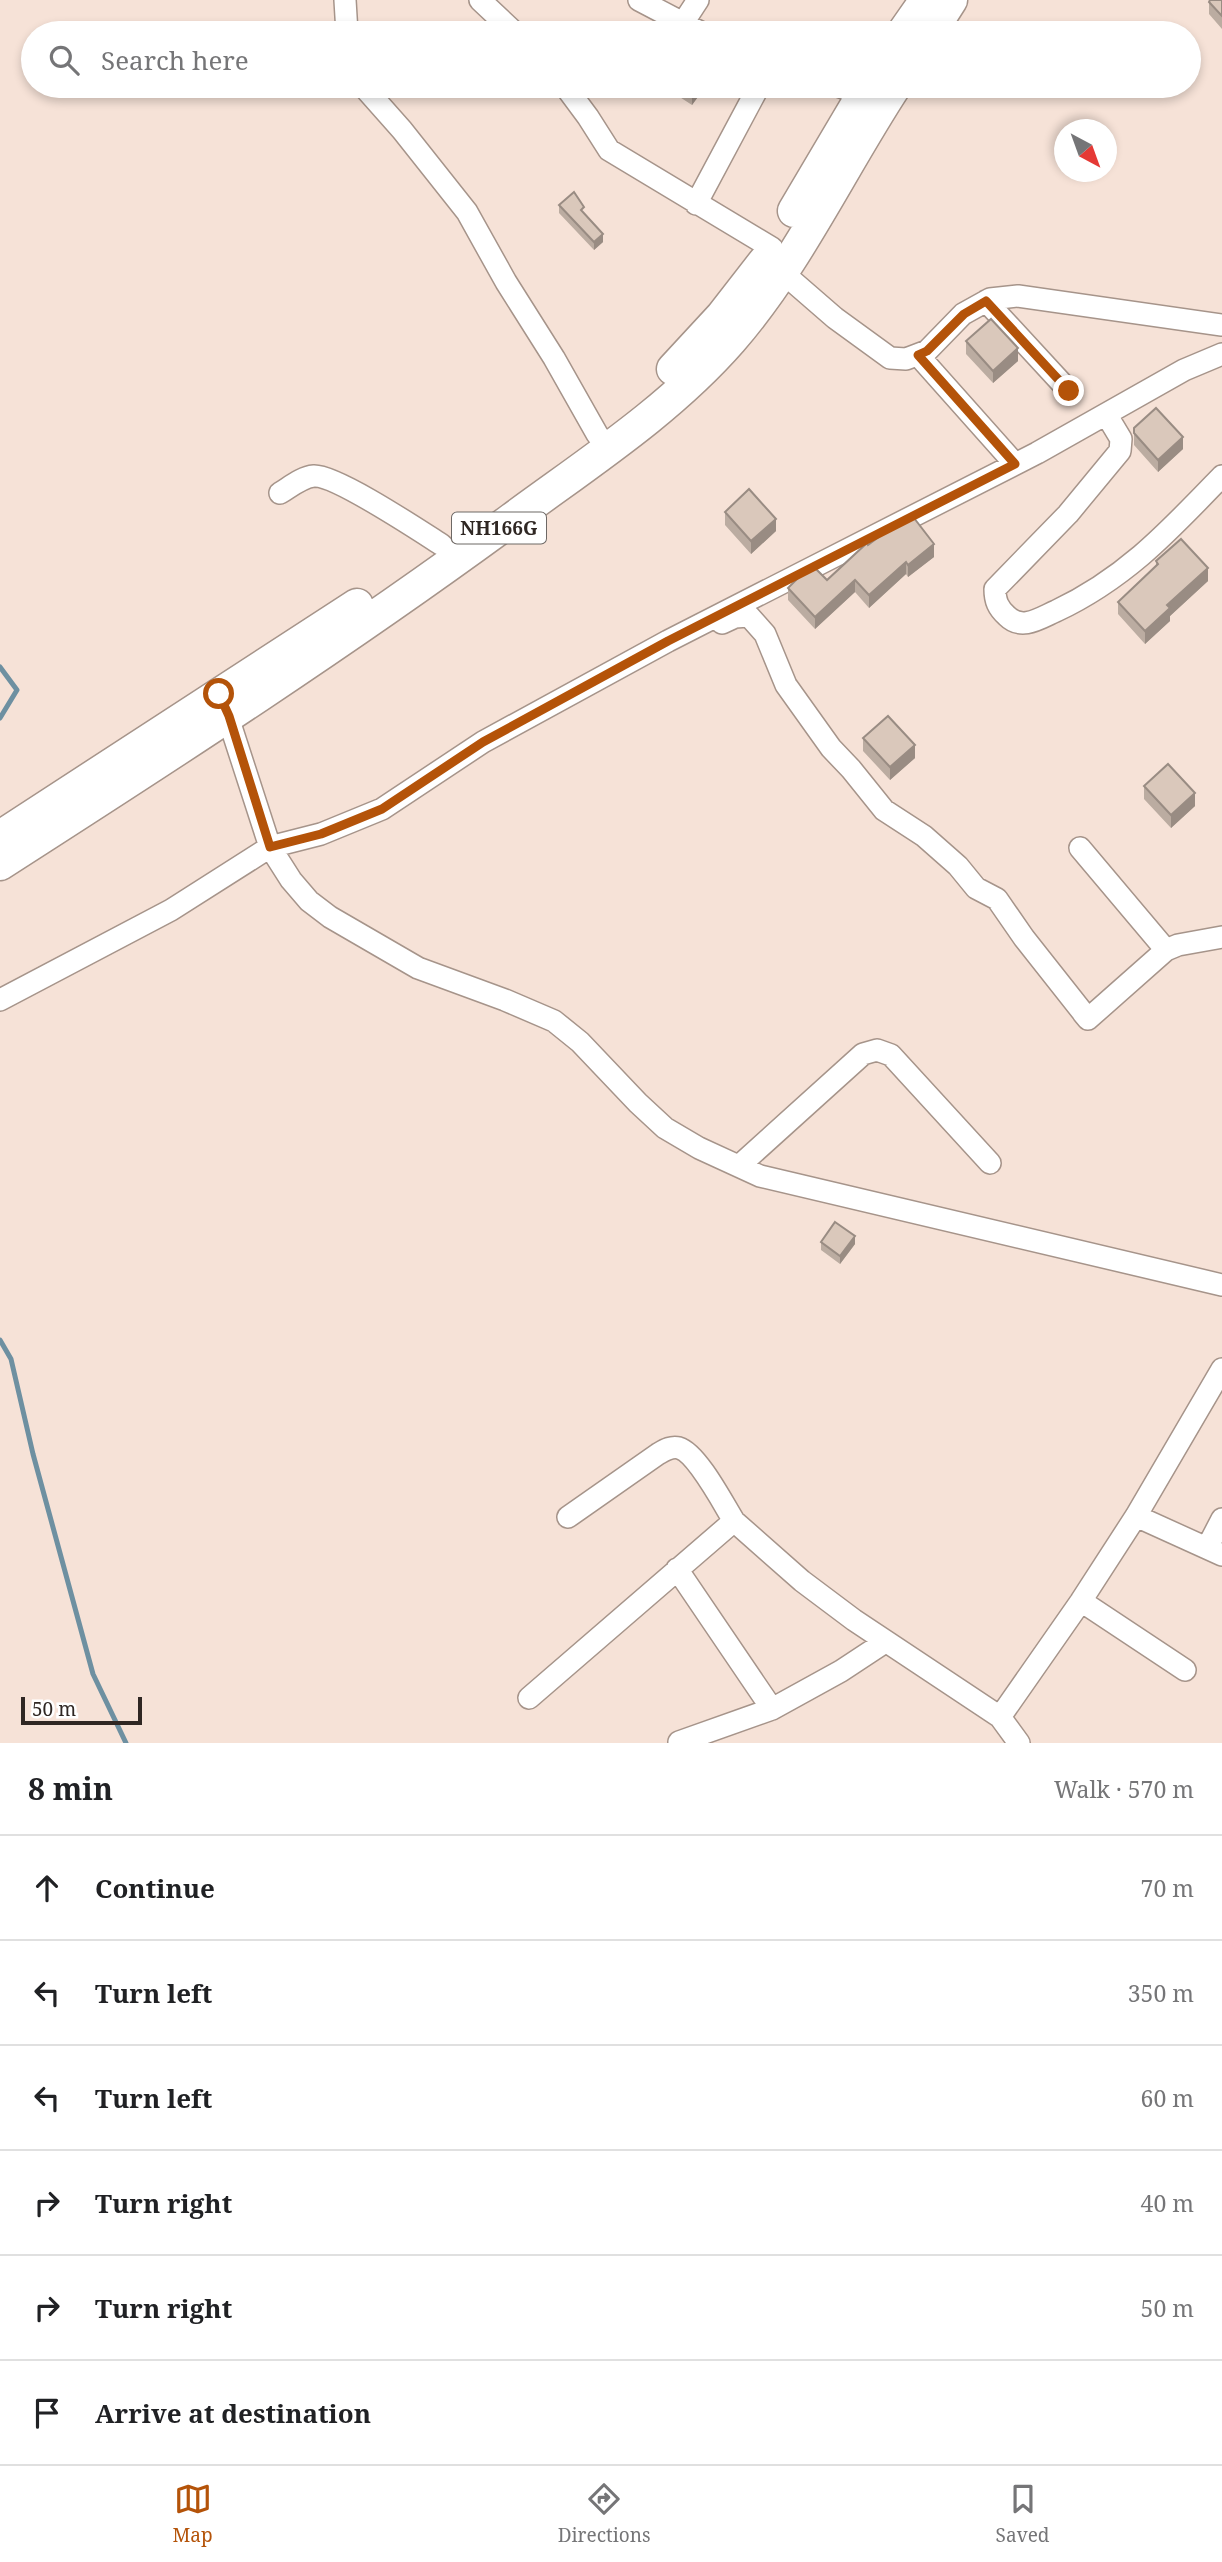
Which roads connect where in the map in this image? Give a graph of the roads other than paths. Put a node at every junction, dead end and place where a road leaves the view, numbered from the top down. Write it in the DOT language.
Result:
graph roads {
  1 [pos="345,0"];
  2 [pos="480,0"];
  3 [pos="639,0"];
  4 [pos="698,0"];
  5 [pos="926,0"];
  6 [pos="951,0"];
  7 [pos="346,21"];
  8 [pos="502,21"];
  9 [pos="680,21"];
  10 [pos="694,21"];
  11 [pos="911,21"];
  12 [pos="938,21"];
  13 [pos="374,98"];
  14 [pos="574,98"];
  15 [pos="753,98"];
  16 [pos="852,98"];
  17 [pos="887,98"];
  18 [pos="696,204"];
  19 [pos="777,260"];
  20 [pos="986,301"];
  21 [pos="1222,325"];
  22 [pos="1222,354"];
  23 [pos="918,355"];
  24 [pos="1069,391"];
  25 [pos="1106,414"];
  26 [pos="602,441"];
  27 [pos="1015,464"];
  28 [pos="1222,476"];
  29 [pos="281,493"];
  30 [pos="442,545"];
  31 [pos="668,641"];
  32 [pos="224,705"];
  33 [pos="0,837"];
  34 [pos="270,847"];
  35 [pos="1080,848"];
  36 [pos="0,864"];
  37 [pos="1222,937"];
  38 [pos="1166,950"];
  39 [pos="0,1000"];
  40 [pos="990,1163"];
  41 [pos="738,1166"];
  42 [pos="1222,1285"];
  43 [pos="1222,1369"];
  44 [pos="1136,1516"];
  45 [pos="568,1517"];
  46 [pos="1222,1519"];
  47 [pos="734,1521"];
  48 [pos="1214,1552"];
  49 [pos="677,1569"];
  50 [pos="1081,1601"];
  51 [pos="885,1642"];
  52 [pos="1185,1670"];
  53 [pos="530,1698"];
  54 [pos="772,1709"];
  55 [pos="1000,1717"];
  56 [pos="679,1742"];
  57 [pos="1019,1743"];
  1 -- 7 [label="street"];
  2 -- 8 [label="street"];
  3 -- 9 [label="street"];
  4 -- 10 [label="street"];
  5 -- 11 [label="highway"];
  6 -- 12 [label="highway"];
  13 -- 26 [label="street"];
  14 -- 18 [label="street"];
  15 -- 18 [label="street"];
  16 -- 19 [label="highway, NH166G"];
  17 -- 19 [label="highway, NH166G"];
  18 -- 19 [label="street"];
  19 -- 23 [label="street"];
  19 -- 26 [label="highway, NH166G"];
  20 -- 21 [label="street"];
  20 -- 23 [label="street"];
  20 -- 24 [label="street"];
  22 -- 25 [label="street"];
  23 -- 27 [label="street"];
  25 -- 27 [label="street"];
  25 -- 28 [label="street"];
  26 -- 30 [label="highway, NH166G"];
  26 -- 32 [label="highway, NH166G"];
  27 -- 31 [label="street"];
  29 -- 30 [label="street"];
  30 -- 32 [label="highway, NH166G"];
  31 -- 34 [label="street"];
  31 -- 38 [label="street"];
  32 -- 33 [label="highway, NH166G"];
  32 -- 34 [label="street"];
  32 -- 36 [label="highway, NH166G"];
  34 -- 39 [label="street"];
  34 -- 41 [label="street"];
  35 -- 38 [label="street"];
  37 -- 38 [label="street"];
  40 -- 41 [label="street"];
  41 -- 42 [label="street"];
  43 -- 44 [label="street"];
  44 -- 48 [label="street"];
  44 -- 50 [label="street"];
  45 -- 47 [label="street"];
  46 -- 48 [label="street"];
  47 -- 49 [label="street"];
  47 -- 51 [label="street"];
  49 -- 53 [label="street"];
  49 -- 54 [label="street"];
  50 -- 52 [label="street"];
  50 -- 55 [label="street"];
  51 -- 54 [label="street"];
  51 -- 55 [label="street"];
  54 -- 56 [label="street"];
  55 -- 57 [label="street"];
}
